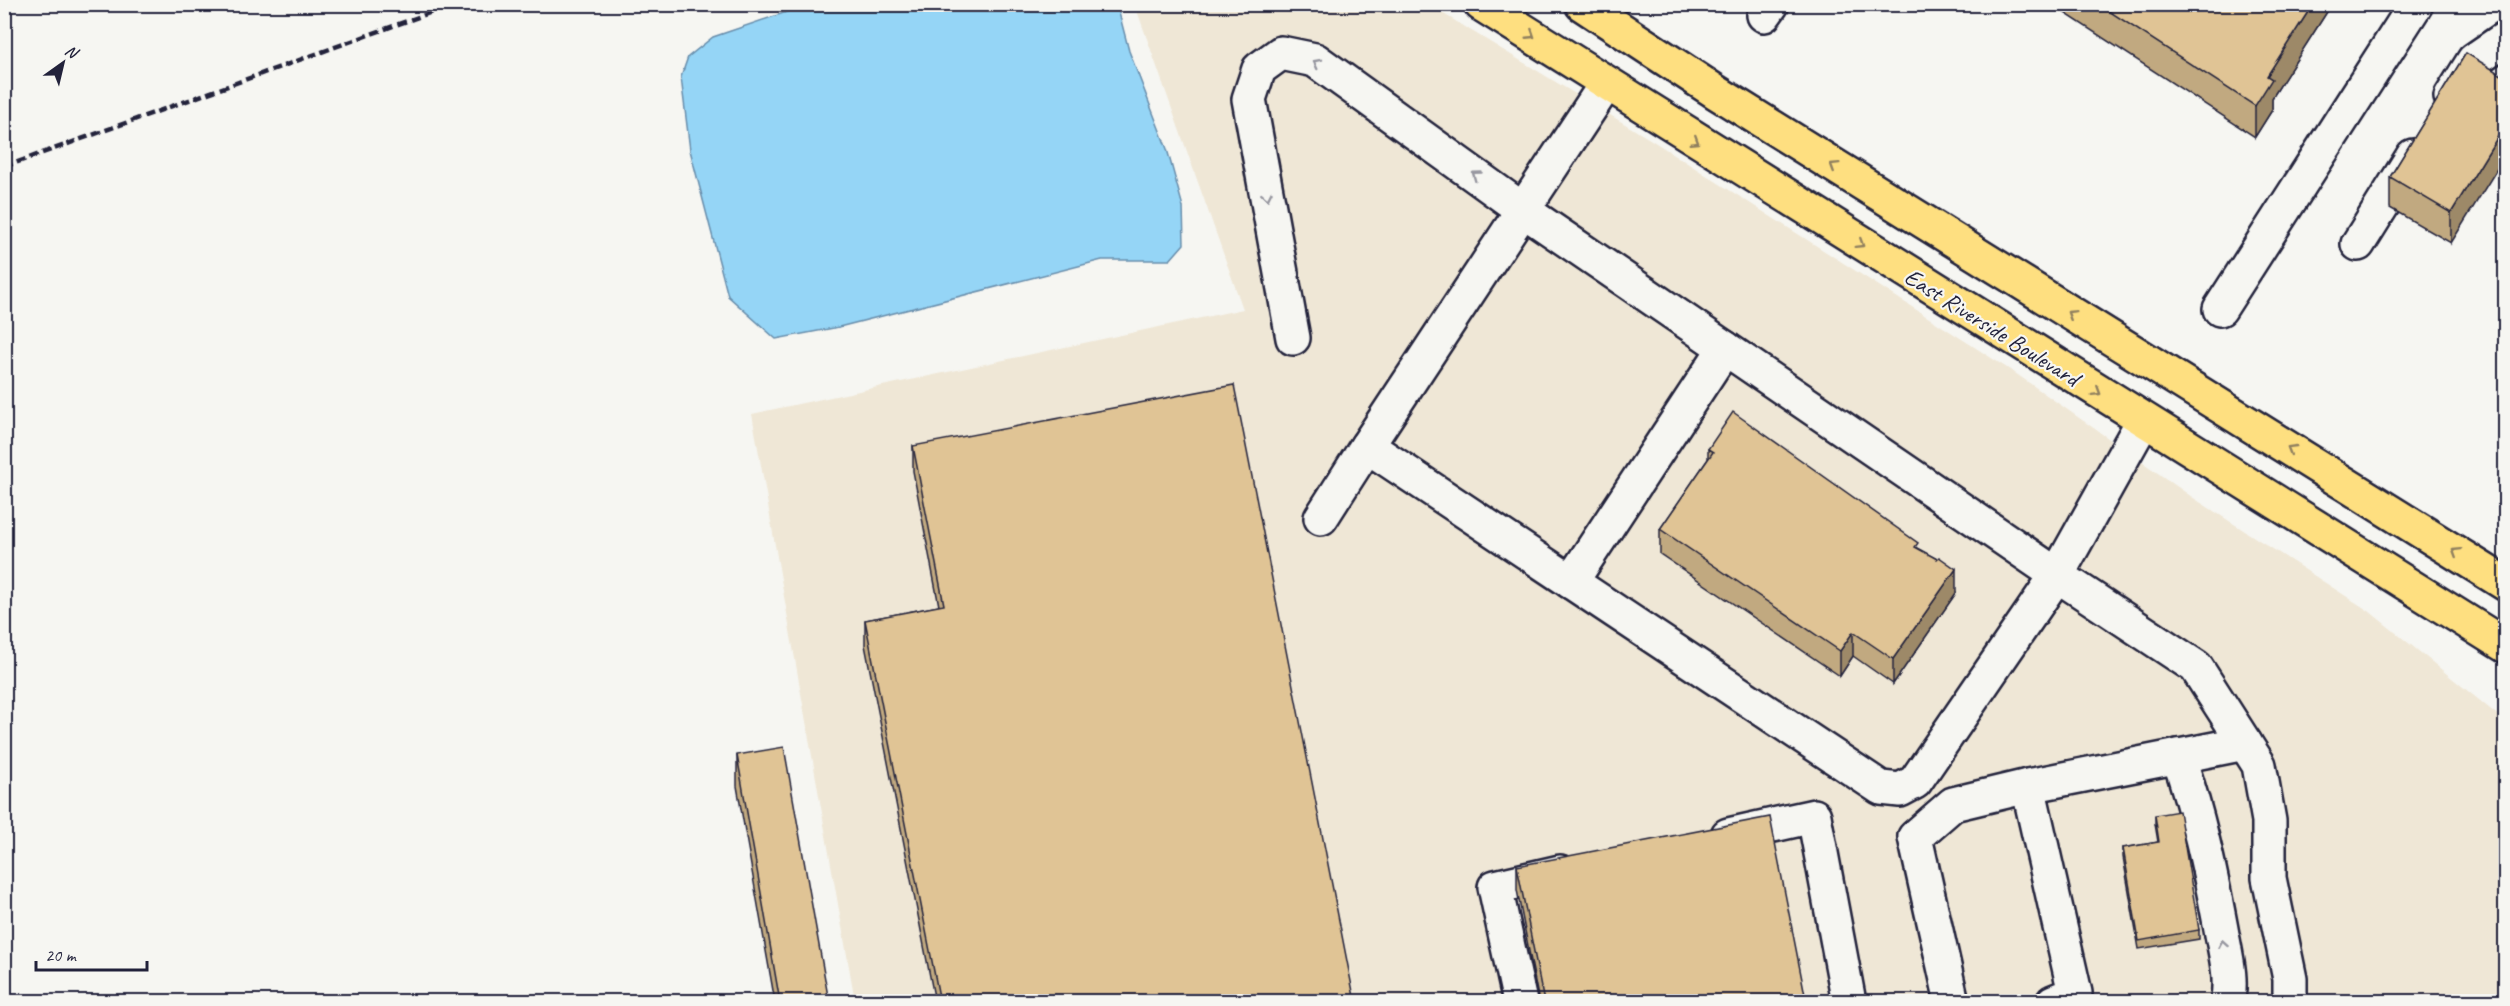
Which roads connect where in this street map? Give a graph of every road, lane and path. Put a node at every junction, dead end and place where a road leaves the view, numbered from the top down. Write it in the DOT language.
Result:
graph roads {
  1 [pos="1481,4"];
  2 [pos="1582,4"];
  3 [pos="2416,4"];
  4 [pos="2505,38"];
  5 [pos="1606,84"];
  6 [pos="1523,210"];
  7 [pos="2358,244"];
  8 [pos="2220,309"];
  9 [pos="1293,338"];
  10 [pos="1725,348"];
  11 [pos="2143,421"];
  12 [pos="1367,446"];
  13 [pos="1320,518"];
  14 [pos="2057,575"];
  15 [pos="1571,582"];
  16 [pos="2505,584"];
  17 [pos="2505,646"];
  18 [pos="2245,743"];
  19 [pos="2178,756"];
  20 [pos="2028,786"];
  21 [pos="1702,840"];
  22 [pos="1587,866"];
  23 [pos="1520,1002"];
  24 [pos="1849,1002"];
  25 [pos="1952,1002"];
  26 [pos="2053,1002"];
  27 [pos="2227,1002"];
  28 [pos="2290,1002"];
  1 -- 5 [label="main road, East Riverside Boulevard, one-way"];
  16 -- 2 [label="main road, one-way"];
  3 -- 8 [label="lane"];
  4 -- 7 [label="lane"];
  5 -- 6 [label="lane"];
  5 -- 11 [label="main road, East Riverside Boulevard, one-way"];
  6 -- 9 [label="lane, one-way"];
  6 -- 10 [label="lane"];
  6 -- 12 [label="lane"];
  10 -- 14 [label="lane"];
  10 -- 15 [label="lane"];
  11 -- 14 [label="lane"];
  11 -- 17 [label="main road, East Riverside Boulevard"];
  12 -- 13 [label="lane"];
  12 -- 15 [label="lane"];
  14 -- 15 [label="lane"];
  14 -- 18 [label="lane"];
  18 -- 19 [label="lane"];
  18 -- 28 [label="lane"];
  19 -- 20 [label="lane"];
  27 -- 19 [label="lane, one-way"];
  20 -- 25 [label="lane"];
  20 -- 26 [label="lane"];
  21 -- 24 [label="lane"];
  22 -- 23 [label="lane"];
}
